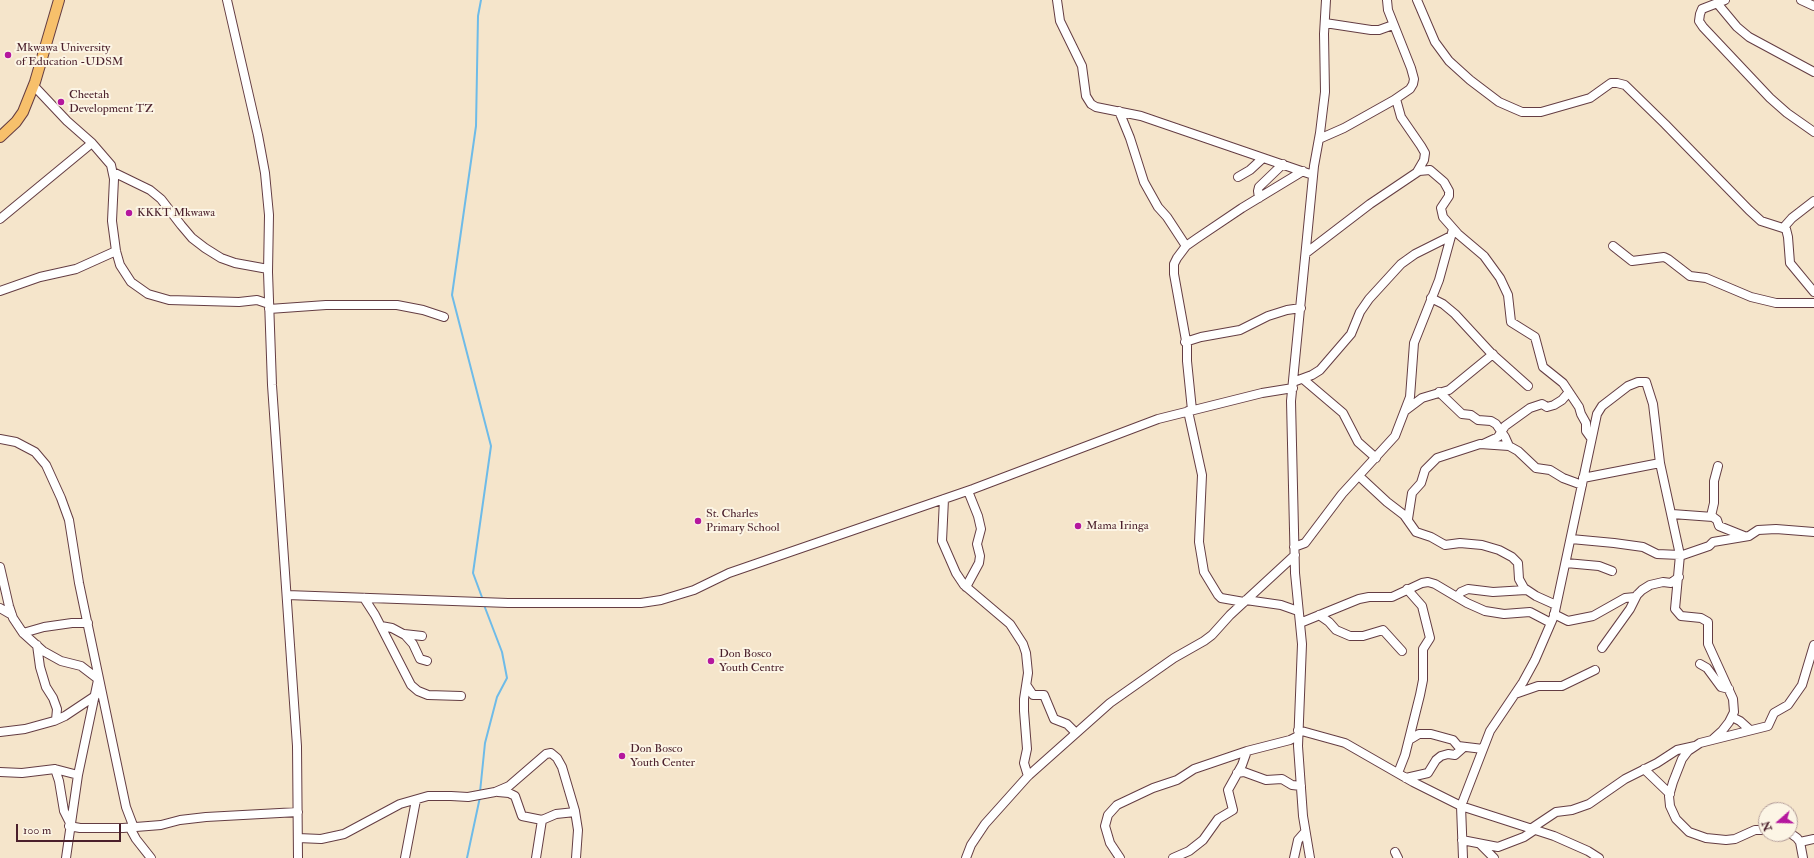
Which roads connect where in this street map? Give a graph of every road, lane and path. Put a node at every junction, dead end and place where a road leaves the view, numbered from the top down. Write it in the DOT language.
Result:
graph roads {
  1 [pos="59,0"];
  2 [pos="227,0"];
  3 [pos="1057,0"];
  4 [pos="1326,0"];
  5 [pos="1387,0"];
  6 [pos="1417,0"];
  7 [pos="1801,0"];
  8 [pos="1721,2"];
  9 [pos="1814,6"];
  10 [pos="1325,23"];
  11 [pos="1393,25"];
  12 [pos="1814,72"];
  13 [pos="34,86"];
  14 [pos="1396,99"];
  15 [pos="1119,111"];
  16 [pos="1814,132"];
  17 [pos="0,138"];
  18 [pos="1319,139"];
  19 [pos="92,143"];
  20 [pos="1425,153"];
  21 [pos="1263,158"];
  22 [pos="1283,164"];
  23 [pos="1303,171"];
  24 [pos="113,172"];
  25 [pos="1418,172"];
  26 [pos="1433,172"];
  27 [pos="1313,175"];
  28 [pos="1238,177"];
  29 [pos="1259,198"];
  30 [pos="1814,201"];
  31 [pos="0,219"];
  32 [pos="1784,227"];
  33 [pos="1452,232"];
  34 [pos="1186,246"];
  35 [pos="1613,246"];
  36 [pos="116,251"];
  37 [pos="1306,253"];
  38 [pos="268,269"];
  39 [pos="0,291"];
  40 [pos="1814,292"];
  41 [pos="1431,298"];
  42 [pos="1814,303"];
  43 [pos="269,306"];
  44 [pos="1301,308"];
  45 [pos="444,317"];
  46 [pos="1185,342"];
  47 [pos="1492,354"];
  48 [pos="1303,379"];
  49 [pos="1293,385"];
  50 [pos="1528,386"];
  51 [pos="1439,392"];
  52 [pos="1569,392"];
  53 [pos="1405,410"];
  54 [pos="1190,411"];
  55 [pos="1502,432"];
  56 [pos="0,438"];
  57 [pos="1591,438"];
  58 [pos="1483,444"];
  59 [pos="1510,446"];
  60 [pos="1376,458"];
  61 [pos="1660,463"];
  62 [pos="1718,466"];
  63 [pos="1359,476"];
  64 [pos="1582,481"];
  65 [pos="968,491"];
  66 [pos="944,499"];
  67 [pos="1672,514"];
  68 [pos="1711,516"];
  69 [pos="1408,519"];
  70 [pos="1814,532"];
  71 [pos="1745,536"];
  72 [pos="1571,539"];
  73 [pos="1294,551"];
  74 [pos="1680,556"];
  75 [pos="1566,563"];
  76 [pos="0,567"];
  77 [pos="1612,572"];
  78 [pos="1679,577"];
  79 [pos="966,587"];
  80 [pos="1407,589"];
  81 [pos="1526,590"];
  82 [pos="287,595"];
  83 [pos="1637,595"];
  84 [pos="1457,597"];
  85 [pos="364,598"];
  86 [pos="1245,601"];
  87 [pos="1556,605"];
  88 [pos="0,608"];
  89 [pos="1298,611"];
  90 [pos="1554,614"];
  91 [pos="12,615"];
  92 [pos="1319,615"];
  93 [pos="88,623"];
  94 [pos="1300,623"];
  95 [pos="1551,623"];
  96 [pos="381,626"];
  97 [pos="23,633"];
  98 [pos="404,634"];
  99 [pos="422,636"];
  100 [pos="37,645"];
  101 [pos="1814,645"];
  102 [pos="1602,648"];
  103 [pos="1402,651"];
  104 [pos="426,661"];
  105 [pos="1700,664"];
  106 [pos="1595,670"];
  107 [pos="98,677"];
  108 [pos="1026,686"];
  109 [pos="1729,689"];
  110 [pos="1514,694"];
  111 [pos="95,696"];
  112 [pos="461,696"];
  113 [pos="1732,717"];
  114 [pos="56,720"];
  115 [pos="1750,730"];
  116 [pos="0,732"];
  117 [pos="1076,733"];
  118 [pos="1298,733"];
  119 [pos="1409,740"];
  120 [pos="1712,740"];
  121 [pos="1696,746"];
  122 [pos="1464,747"];
  123 [pos="1483,749"];
  124 [pos="1247,751"];
  125 [pos="1644,769"];
  126 [pos="55,770"];
  127 [pos="0,772"];
  128 [pos="1236,773"];
  129 [pos="1398,773"];
  130 [pos="78,775"];
  131 [pos="1028,776"];
  132 [pos="1406,778"];
  133 [pos="1301,786"];
  134 [pos="495,792"];
  135 [pos="1670,794"];
  136 [pos="416,800"];
  137 [pos="1461,806"];
  138 [pos="298,812"];
  139 [pos="575,812"];
  140 [pos="542,820"];
  141 [pos="70,825"];
  142 [pos="132,828"];
  143 [pos="1534,829"];
  144 [pos="1758,830"];
  145 [pos="1305,832"];
  146 [pos="298,838"];
  147 [pos="1798,839"];
  148 [pos="1814,839"];
  149 [pos="1462,840"];
  150 [pos="1800,842"];
  151 [pos="1481,845"];
  152 [pos="66,858"];
  153 [pos="151,858"];
  154 [pos="298,858"];
  155 [pos="405,858"];
  156 [pos="536,858"];
  157 [pos="576,858"];
  158 [pos="966,858"];
  159 [pos="1120,858"];
  160 [pos="1173,858"];
  161 [pos="1294,858"];
  162 [pos="1310,858"];
  163 [pos="1463,858"];
  164 [pos="1494,858"];
  165 [pos="1599,858"];
  166 [pos="1803,858"];
  1 -- 13 [label="main road"];
  2 -- 38 [label="street"];
  3 -- 15 [label="street"];
  4 -- 10 [label="street"];
  5 -- 11 [label="street"];
  6 -- 32 [label="street"];
  7 -- 9 [label="street"];
  8 -- 12 [label="street"];
  8 -- 16 [label="street"];
  10 -- 11 [label="street"];
  10 -- 18 [label="street"];
  11 -- 14 [label="street"];
  13 -- 17 [label="main road"];
  13 -- 19 [label="street"];
  14 -- 18 [label="street"];
  14 -- 20 [label="street"];
  15 -- 21 [label="street"];
  15 -- 34 [label="street"];
  18 -- 27 [label="street"];
  19 -- 24 [label="street"];
  19 -- 31 [label="street"];
  20 -- 25 [label="street"];
  20 -- 26 [label="street"];
  21 -- 22 [label="street"];
  21 -- 28 [label="street"];
  22 -- 23 [label="street"];
  22 -- 29 [label="street"];
  23 -- 27 [label="street"];
  23 -- 29 [label="street"];
  24 -- 36 [label="street"];
  24 -- 38 [label="street"];
  25 -- 26 [label="street"];
  25 -- 37 [label="street"];
  26 -- 33 [label="street"];
  27 -- 37 [label="street"];
  29 -- 34 [label="street"];
  30 -- 32 [label="street"];
  32 -- 40 [label="street"];
  33 -- 41 [label="street"];
  33 -- 48 [label="street"];
  33 -- 52 [label="street"];
  34 -- 46 [label="street"];
  35 -- 42 [label="street"];
  36 -- 39 [label="street"];
  36 -- 43 [label="street"];
  37 -- 44 [label="street"];
  38 -- 43 [label="street"];
  41 -- 47 [label="street"];
  41 -- 53 [label="street"];
  43 -- 45 [label="street"];
  43 -- 82 [label="street"];
  44 -- 46 [label="street"];
  44 -- 49 [label="street"];
  46 -- 54 [label="street"];
  47 -- 50 [label="street"];
  47 -- 51 [label="street"];
  48 -- 49 [label="street"];
  48 -- 60 [label="street"];
  49 -- 54 [label="street"];
  49 -- 73 [label="street"];
  51 -- 53 [label="street"];
  51 -- 55 [label="street"];
  52 -- 55 [label="street"];
  52 -- 57 [label="street"];
  53 -- 60 [label="street"];
  54 -- 65 [label="street"];
  54 -- 86 [label="street"];
  55 -- 58 [label="street"];
  55 -- 59 [label="street"];
  56 -- 93 [label="street"];
  57 -- 61 [label="street"];
  57 -- 64 [label="street"];
  58 -- 59 [label="street"];
  58 -- 69 [label="street"];
  59 -- 64 [label="street"];
  60 -- 63 [label="street"];
  61 -- 64 [label="street"];
  61 -- 67 [label="street"];
  62 -- 68 [label="street"];
  63 -- 69 [label="street"];
  63 -- 73 [label="street"];
  64 -- 72 [label="street"];
  65 -- 66 [label="street"];
  65 -- 79 [label="street"];
  66 -- 79 [label="street"];
  66 -- 85 [label="street"];
  67 -- 68 [label="street"];
  67 -- 74 [label="street"];
  68 -- 71 [label="street"];
  69 -- 81 [label="street"];
  70 -- 71 [label="street"];
  71 -- 74 [label="street"];
  72 -- 74 [label="street"];
  72 -- 75 [label="street"];
  73 -- 86 [label="street"];
  73 -- 89 [label="street"];
  74 -- 78 [label="street"];
  75 -- 77 [label="street"];
  75 -- 87 [label="street"];
  76 -- 91 [label="street"];
  78 -- 83 [label="street"];
  78 -- 109 [label="street"];
  79 -- 108 [label="street"];
  80 -- 84 [label="street"];
  80 -- 92 [label="street"];
  80 -- 119 [label="street"];
  81 -- 84 [label="street"];
  81 -- 87 [label="street"];
  82 -- 85 [label="street"];
  82 -- 138 [label="street"];
  83 -- 90 [label="street"];
  83 -- 102 [label="street"];
  84 -- 95 [label="street"];
  85 -- 96 [label="street"];
  86 -- 89 [label="street"];
  86 -- 117 [label="street"];
  87 -- 90 [label="street"];
  88 -- 91 [label="street"];
  89 -- 94 [label="street"];
  90 -- 95 [label="street"];
  91 -- 97 [label="street"];
  92 -- 94 [label="street"];
  92 -- 103 [label="street"];
  93 -- 97 [label="street"];
  93 -- 107 [label="street"];
  94 -- 118 [label="street"];
  95 -- 110 [label="street"];
  96 -- 98 [label="street"];
  96 -- 112 [label="street"];
  97 -- 100 [label="street"];
  98 -- 99 [label="street"];
  98 -- 104 [label="street"];
  100 -- 107 [label="street"];
  100 -- 114 [label="street"];
  101 -- 115 [label="street"];
  105 -- 109 [label="street"];
  106 -- 110 [label="street"];
  107 -- 111 [label="street"];
  107 -- 142 [label="street"];
  108 -- 117 [label="street"];
  108 -- 131 [label="street"];
  109 -- 113 [label="street"];
  110 -- 123 [label="street"];
  111 -- 114 [label="street"];
  111 -- 130 [label="street"];
  113 -- 115 [label="street"];
  113 -- 120 [label="street"];
  114 -- 116 [label="street"];
  115 -- 120 [label="street"];
  117 -- 131 [label="street"];
  118 -- 124 [label="street"];
  118 -- 129 [label="street"];
  118 -- 133 [label="street"];
  119 -- 122 [label="street"];
  119 -- 129 [label="street"];
  120 -- 121 [label="street"];
  121 -- 125 [label="street"];
  121 -- 135 [label="street"];
  122 -- 123 [label="street"];
  122 -- 132 [label="street"];
  123 -- 137 [label="street"];
  124 -- 128 [label="street"];
  124 -- 159 [label="street"];
  125 -- 135 [label="street"];
  125 -- 143 [label="street"];
  126 -- 127 [label="street"];
  126 -- 130 [label="street"];
  126 -- 141 [label="street"];
  128 -- 133 [label="street"];
  128 -- 160 [label="street"];
  129 -- 132 [label="street"];
  130 -- 141 [label="street"];
  131 -- 158 [label="street"];
  132 -- 137 [label="street"];
  133 -- 145 [label="street"];
  134 -- 136 [label="street"];
  134 -- 139 [label="street"];
  134 -- 140 [label="street"];
  135 -- 144 [label="street"];
  136 -- 146 [label="street"];
  136 -- 155 [label="street"];
  137 -- 143 [label="street"];
  137 -- 149 [label="street"];
  138 -- 142 [label="street"];
  138 -- 146 [label="street"];
  139 -- 140 [label="street"];
  139 -- 157 [label="street"];
  140 -- 156 [label="street"];
  141 -- 142 [label="street"];
  141 -- 152 [label="street"];
  142 -- 153 [label="street"];
  143 -- 151 [label="street"];
  143 -- 165 [label="street"];
  145 -- 161 [label="street"];
  145 -- 162 [label="street"];
  146 -- 154 [label="street"];
  147 -- 150 [label="street"];
  148 -- 150 [label="street"];
  149 -- 151 [label="street"];
  149 -- 163 [label="street"];
  150 -- 166 [label="street"];
  151 -- 164 [label="street"];
}
